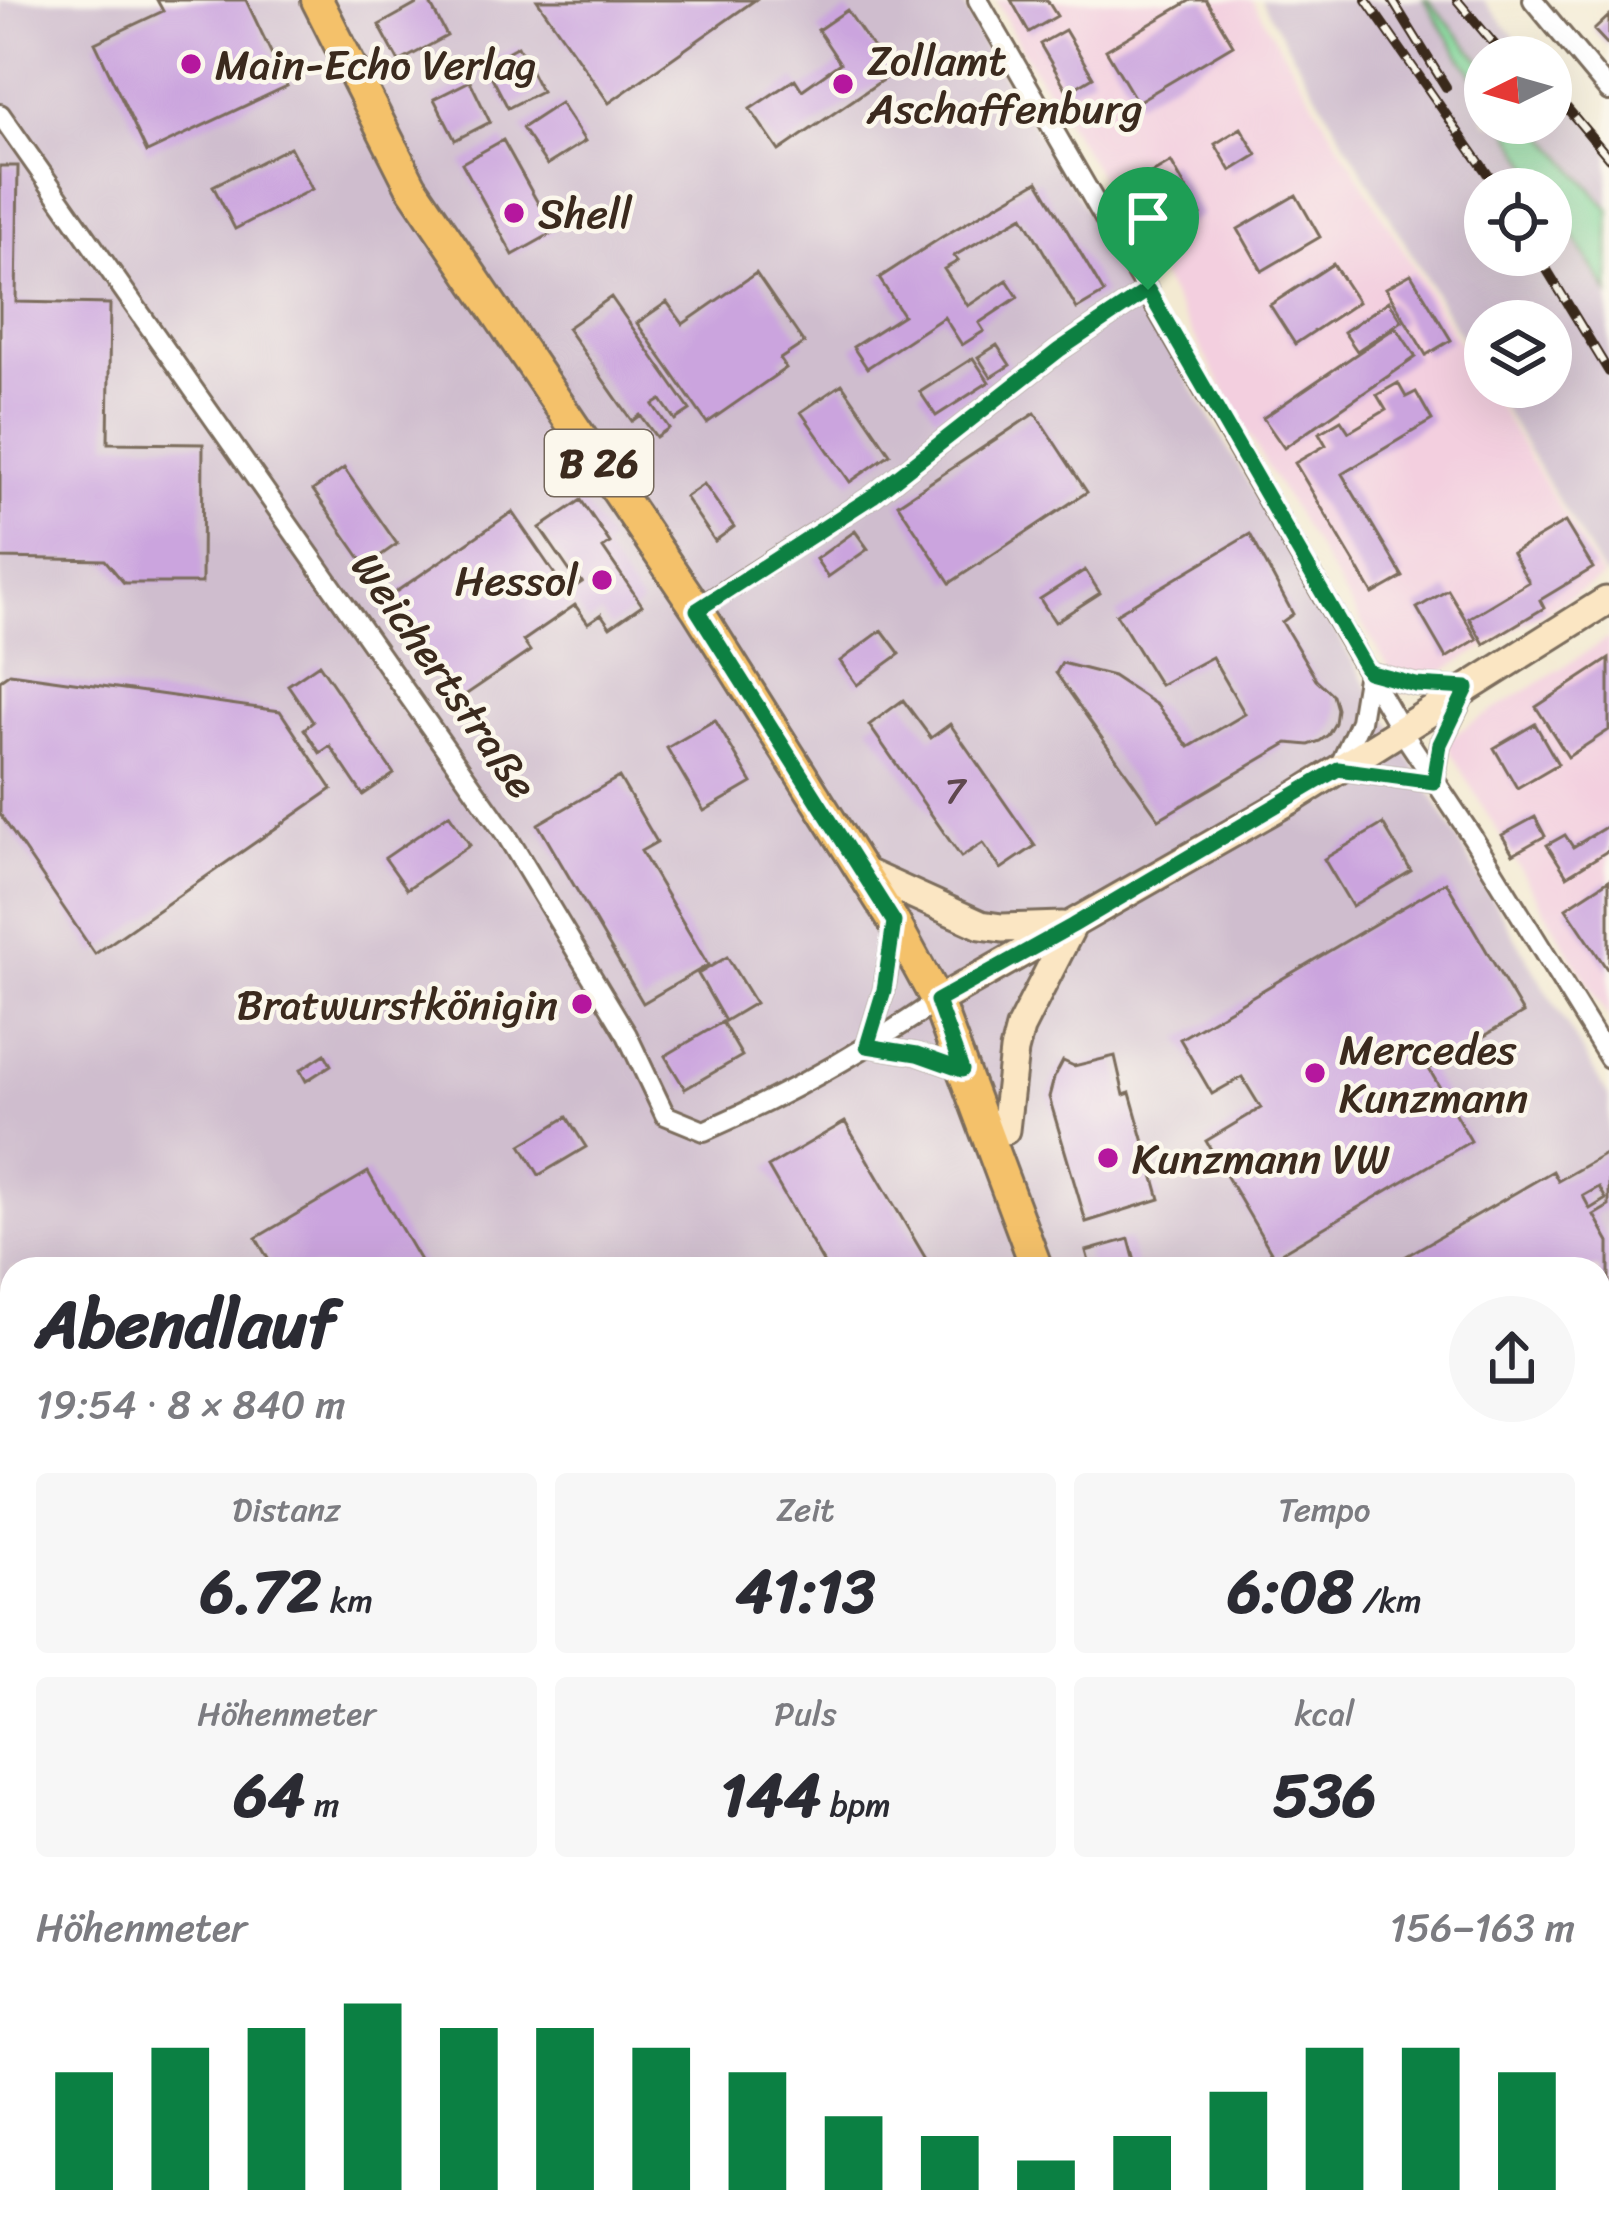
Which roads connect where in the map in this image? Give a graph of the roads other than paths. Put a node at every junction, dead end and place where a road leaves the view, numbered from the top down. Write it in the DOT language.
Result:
graph roads {
  1 [pos="317,0"];
  2 [pos="978,0"];
  3 [pos="1533,0"];
  4 [pos="1609,92"];
  5 [pos="0,114"];
  6 [pos="1148,290"];
  7 [pos="1606,601"];
  8 [pos="697,610"];
  9 [pos="1368,672"];
  10 [pos="1467,688"];
  11 [pos="1401,730"];
  12 [pos="1338,769"];
  13 [pos="1434,782"];
  14 [pos="866,873"];
  15 [pos="894,922"];
  16 [pos="1072,926"];
  17 [pos="937,1001"];
  18 [pos="867,1046"];
  19 [pos="1609,1058"];
  20 [pos="962,1070"];
  21 [pos="1005,1130"];
  22 [pos="1035,1257"];
  23 [pos="1037,1257"];
  1 -- 8 [label="main road, B 26"];
  2 -- 6 [label="street"];
  3 -- 4 [label="street"];
  5 -- 18 [label="street, Weichertstraße"];
  6 -- 8 [label="street"];
  6 -- 9 [label="street"];
  7 -- 10 [label="main road, Weichertstraße"];
  8 -- 14 [label="main road, B 26"];
  9 -- 10 [label="street"];
  9 -- 11 [label="street"];
  9 -- 12 [label="street"];
  10 -- 11 [label="main road, Weichertstraße"];
  10 -- 13 [label="street"];
  11 -- 12 [label="main road, Weichertstraße"];
  11 -- 13 [label="street"];
  12 -- 13 [label="street"];
  12 -- 16 [label="main road, Weichertstraße"];
  13 -- 19 [label="street"];
  14 -- 15 [label="main road, B 26"];
  14 -- 16 [label="main road"];
  15 -- 17 [label="main road, B 26"];
  15 -- 18 [label="street"];
  16 -- 17 [label="main road, Weichertstraße"];
  16 -- 21 [label="main road"];
  17 -- 18 [label="street, Weichertstraße"];
  17 -- 20 [label="main road"];
  17 -- 21 [label="main road"];
  18 -- 20 [label="street"];
  20 -- 22 [label="main road"];
  21 -- 23 [label="main road"];
}
